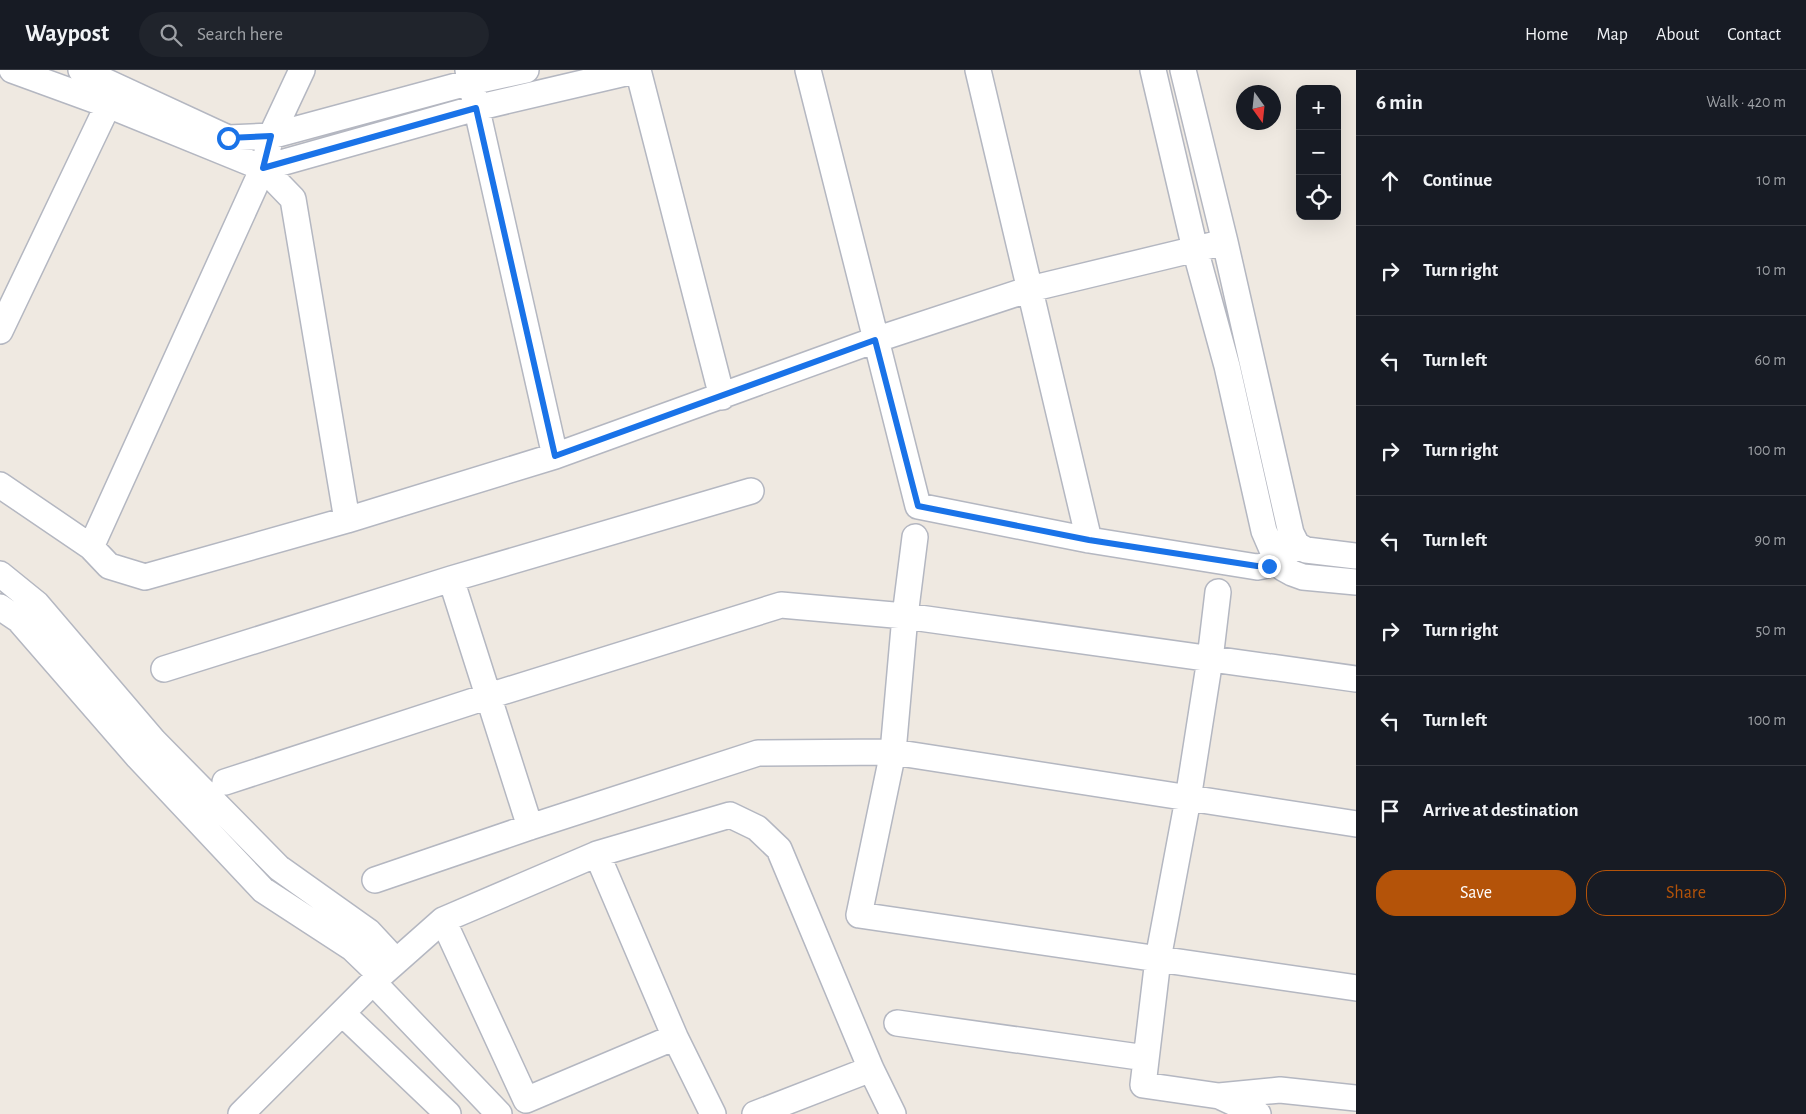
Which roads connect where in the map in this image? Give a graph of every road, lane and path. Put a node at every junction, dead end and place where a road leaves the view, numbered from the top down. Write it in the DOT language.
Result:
graph roads {
  1 [pos="12,70"];
  2 [pos="81,70"];
  3 [pos="302,70"];
  4 [pos="526,70"];
  5 [pos="638,70"];
  6 [pos="808,70"];
  7 [pos="978,70"];
  8 [pos="1153,70"];
  9 [pos="1184,70"];
  10 [pos="470,76"];
  11 [pos="114,87"];
  12 [pos="476,108"];
  13 [pos="271,136"];
  14 [pos="263,168"];
  15 [pos="1225,242"];
  16 [pos="1195,249"];
  17 [pos="1030,289"];
  18 [pos="0,331"];
  19 [pos="875,340"];
  20 [pos="722,397"];
  21 [pos="555,456"];
  22 [pos="0,485"];
  23 [pos="751,491"];
  24 [pos="347,520"];
  25 [pos="915,537"];
  26 [pos="1089,540"];
  27 [pos="1297,545"];
  28 [pos="91,547"];
  29 [pos="1356,556"];
  30 [pos="1277,561"];
  31 [pos="0,574"];
  32 [pos="451,579"];
  33 [pos="1356,582"];
  34 [pos="1218,592"];
  35 [pos="0,607"];
  36 [pos="905,616"];
  37 [pos="1210,659"];
  38 [pos="164,669"];
  39 [pos="1356,679"];
  40 [pos="489,696"];
  41 [pos="893,752"];
  42 [pos="225,782"];
  43 [pos="1188,799"];
  44 [pos="1356,824"];
  45 [pos="530,827"];
  46 [pos="596,854"];
  47 [pos="376,880"];
  48 [pos="443,920"];
  49 [pos="1158,959"];
  50 [pos="383,973"];
  51 [pos="1356,988"];
  52 [pos="342,1013"];
  53 [pos="897,1023"];
  54 [pos="675,1037"];
  55 [pos="1146,1058"];
  56 [pos="871,1069"];
  57 [pos="1219,1096"];
  58 [pos="1356,1098"];
  59 [pos="241,1114"];
  60 [pos="447,1114"];
  61 [pos="499,1114"];
  62 [pos="713,1114"];
  63 [pos="755,1114"];
  64 [pos="892,1114"];
  65 [pos="1258,1114"];
  1 -- 11 [label="street"];
  2 -- 11 [label="street"];
  3 -- 13 [label="street"];
  4 -- 10 [label="street"];
  5 -- 12 [label="street"];
  5 -- 20 [label="street"];
  6 -- 19 [label="street"];
  7 -- 17 [label="street"];
  8 -- 16 [label="street"];
  9 -- 15 [label="street"];
  10 -- 12 [label="street"];
  10 -- 13 [label="street"];
  11 -- 13 [label="street"];
  11 -- 14 [label="street"];
  11 -- 18 [label="street"];
  12 -- 14 [label="street"];
  12 -- 21 [label="street"];
  13 -- 14 [label="street"];
  14 -- 24 [label="street"];
  14 -- 28 [label="street"];
  15 -- 16 [label="street"];
  15 -- 27 [label="street"];
  16 -- 17 [label="street"];
  16 -- 30 [label="street"];
  17 -- 19 [label="street"];
  17 -- 26 [label="street"];
  19 -- 20 [label="street"];
  19 -- 26 [label="street"];
  20 -- 21 [label="street"];
  21 -- 24 [label="street"];
  22 -- 28 [label="street"];
  23 -- 32 [label="street"];
  24 -- 28 [label="street"];
  25 -- 36 [label="street"];
  26 -- 30 [label="street"];
  27 -- 29 [label="street"];
  27 -- 30 [label="street"];
  30 -- 33 [label="street"];
  31 -- 50 [label="street"];
  32 -- 38 [label="street"];
  32 -- 40 [label="street"];
  34 -- 37 [label="street"];
  35 -- 50 [label="street"];
  36 -- 37 [label="street"];
  36 -- 40 [label="street"];
  36 -- 41 [label="street"];
  37 -- 39 [label="street"];
  37 -- 43 [label="street"];
  40 -- 42 [label="street"];
  40 -- 45 [label="street"];
  41 -- 43 [label="street"];
  41 -- 45 [label="street"];
  41 -- 49 [label="street"];
  43 -- 44 [label="street"];
  43 -- 49 [label="street"];
  45 -- 47 [label="street"];
  46 -- 48 [label="street"];
  46 -- 54 [label="street"];
  46 -- 56 [label="street"];
  48 -- 50 [label="street"];
  48 -- 54 [label="street"];
  49 -- 51 [label="street"];
  49 -- 55 [label="street"];
  50 -- 52 [label="street"];
  50 -- 61 [label="street"];
  52 -- 59 [label="street"];
  52 -- 60 [label="street"];
  53 -- 55 [label="street"];
  54 -- 62 [label="street"];
  55 -- 57 [label="street"];
  56 -- 63 [label="street"];
  56 -- 64 [label="street"];
  57 -- 58 [label="street"];
  57 -- 65 [label="street"];
}
